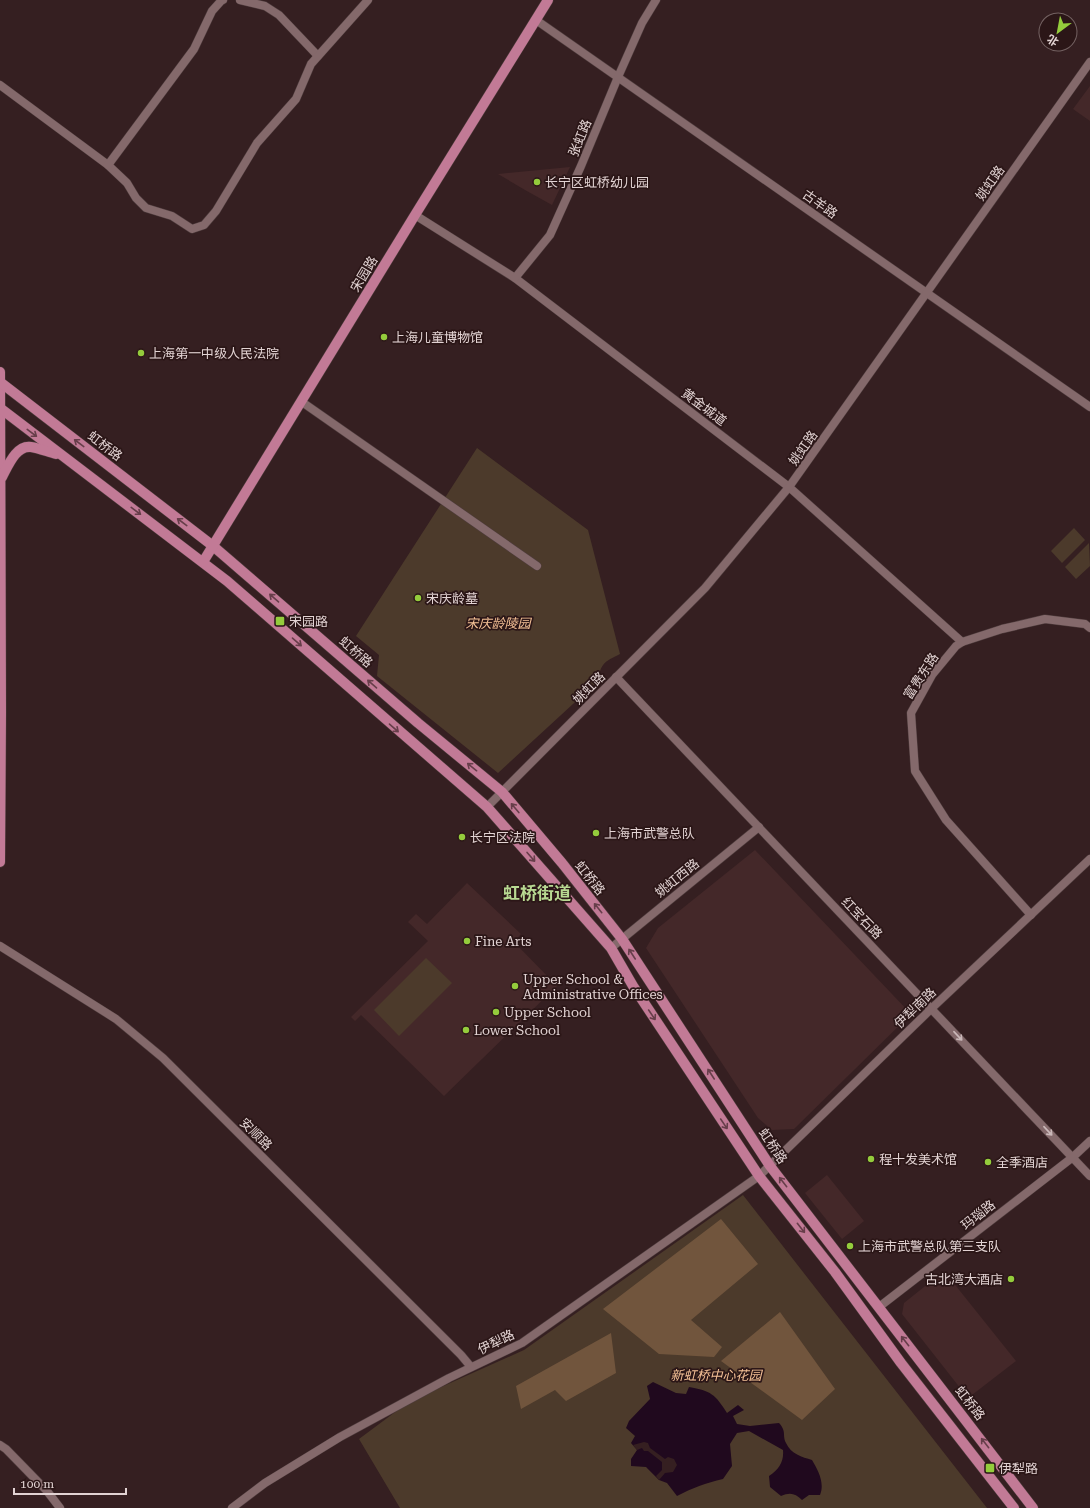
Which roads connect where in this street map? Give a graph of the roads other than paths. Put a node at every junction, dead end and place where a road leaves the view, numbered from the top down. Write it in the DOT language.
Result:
graph roads {
  1 [pos="223,0"];
  2 [pos="240,0"];
  3 [pos="368,0"];
  4 [pos="548,0"];
  5 [pos="656,0"];
  6 [pos="536,20"];
  7 [pos="318,56"];
  8 [pos="1090,62"];
  9 [pos="618,77"];
  10 [pos="0,85"];
  11 [pos="108,165"];
  12 [pos="415,215"];
  13 [pos="515,278"];
  14 [pos="926,293"];
  15 [pos="0,372"];
  16 [pos="0,382"];
  17 [pos="302,402"];
  18 [pos="1090,407"];
  19 [pos="1,409"];
  20 [pos="63,456"];
  21 [pos="1,478"];
  22 [pos="790,487"];
  23 [pos="213,546"];
  24 [pos="204,562"];
  25 [pos="537,566"];
  26 [pos="1090,628"];
  27 [pos="962,642"];
  28 [pos="616,677"];
  29 [pos="502,792"];
  30 [pos="486,807"];
  31 [pos="759,827"];
  32 [pos="1090,859"];
  33 [pos="0,862"];
  34 [pos="1031,915"];
  35 [pos="622,939"];
  36 [pos="0,946"];
  37 [pos="611,948"];
  38 [pos="932,1008"];
  39 [pos="1090,1141"];
  40 [pos="1073,1157"];
  41 [pos="770,1166"];
  42 [pos="759,1176"];
  43 [pos="1090,1176"];
  44 [pos="879,1307"];
  45 [pos="471,1367"];
  46 [pos="0,1445"];
  47 [pos="60,1508"];
  48 [pos="232,1508"];
  49 [pos="1014,1508"];
  50 [pos="1034,1508"];
  1 -- 11 [label="street"];
  2 -- 7 [label="street"];
  3 -- 7 [label="street"];
  4 -- 6 [label="main road, 宋园路"];
  5 -- 9 [label="street, 张虹路"];
  6 -- 9 [label="street, 古羊路"];
  6 -- 12 [label="main road, 宋园路"];
  7 -- 11 [label="street"];
  8 -- 14 [label="street, 姚虹路"];
  9 -- 13 [label="street, 张虹路"];
  9 -- 14 [label="street, 古羊路"];
  10 -- 11 [label="street"];
  12 -- 13 [label="street, 黄金城道"];
  12 -- 17 [label="main road, 宋园路"];
  13 -- 22 [label="street, 黄金城道"];
  14 -- 18 [label="street, 古羊路"];
  14 -- 22 [label="street, 姚虹路"];
  15 -- 16 [label="main road"];
  16 -- 19 [label="main road"];
  23 -- 16 [label="main road, 虹桥路, one-way"];
  17 -- 23 [label="main road, 宋园路"];
  17 -- 25 [label="street"];
  19 -- 20 [label="main road, one-way"];
  19 -- 21 [label="main road"];
  20 -- 21 [label="main road"];
  20 -- 24 [label="main road, one-way"];
  21 -- 33 [label="main road"];
  22 -- 27 [label="street, 黄金城道"];
  22 -- 28 [label="street, 姚虹路"];
  23 -- 24 [label="main road, 宋园路"];
  29 -- 23 [label="main road, 虹桥路, one-way"];
  24 -- 30 [label="main road, one-way"];
  26 -- 27 [label="street, 富贵东路"];
  27 -- 34 [label="street, 富贵东路"];
  28 -- 29 [label="street, 姚虹路"];
  28 -- 31 [label="street, 红宝石路"];
  29 -- 30 [label="street, 姚虹路"];
  35 -- 29 [label="main road, 虹桥路, one-way"];
  30 -- 37 [label="main road, one-way"];
  31 -- 35 [label="street, 姚虹西路"];
  31 -- 38 [label="street, 红宝石路"];
  32 -- 34 [label="street, 伊犁南路"];
  34 -- 38 [label="street, 伊犁南路"];
  35 -- 37 [label="street, 姚虹西路"];
  41 -- 35 [label="main road, 虹桥路, one-way"];
  36 -- 45 [label="street, 安顺路"];
  37 -- 42 [label="main road, one-way"];
  38 -- 40 [label="street, 红宝石路, one-way"];
  38 -- 41 [label="street, 伊犁南路"];
  39 -- 40 [label="street, 玛瑙路"];
  40 -- 43 [label="street, 红宝石路"];
  40 -- 44 [label="street, 玛瑙路"];
  41 -- 42 [label="street, 伊犁南路"];
  44 -- 41 [label="main road, 虹桥路, one-way"];
  42 -- 45 [label="street, 伊犁路"];
  42 -- 49 [label="main road, one-way"];
  50 -- 44 [label="main road, 虹桥路, one-way"];
  45 -- 48 [label="street, 伊犁路"];
  46 -- 47 [label="street"];
}
